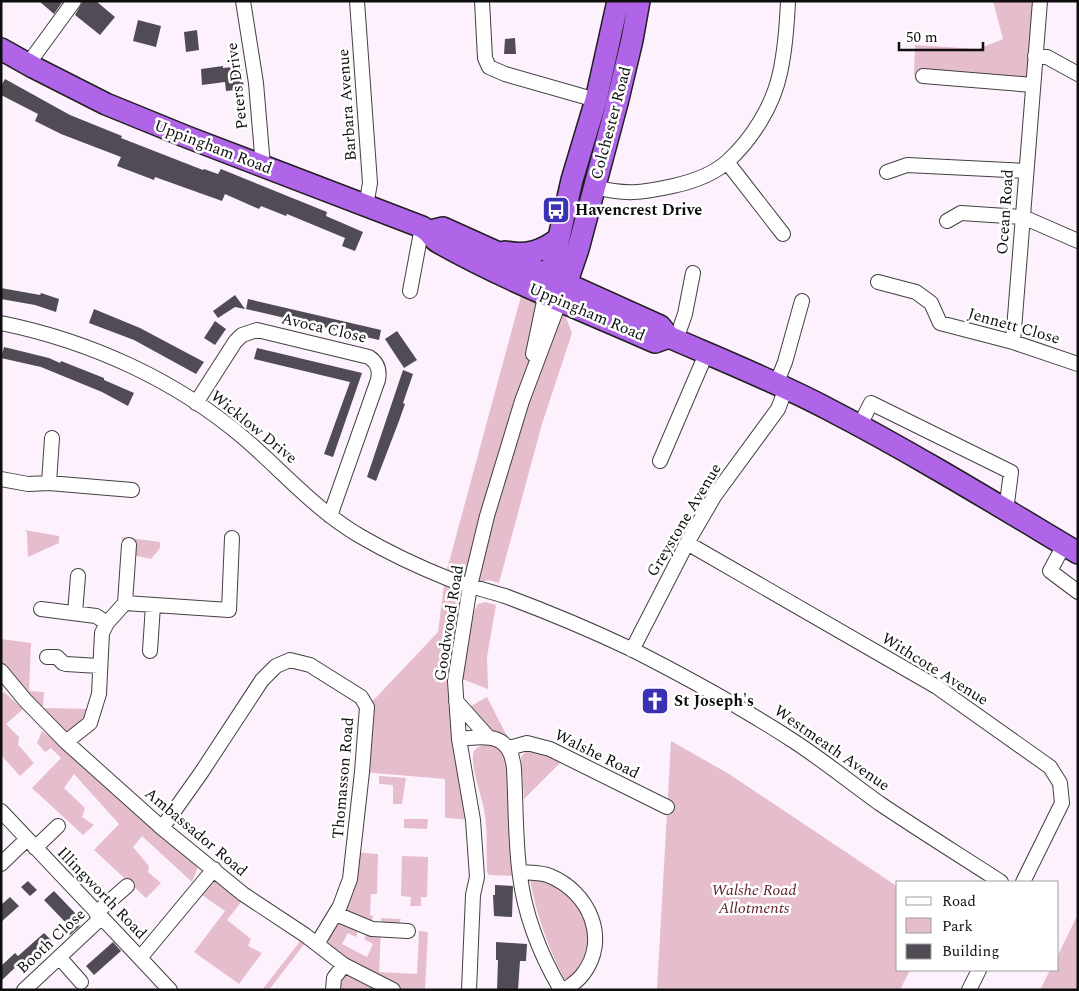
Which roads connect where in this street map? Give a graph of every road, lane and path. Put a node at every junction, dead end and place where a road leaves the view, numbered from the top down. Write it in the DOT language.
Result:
graph roads {
  1 [pos="74,1"];
  2 [pos="243,1"];
  3 [pos="357,1"];
  4 [pos="482,1"];
  5 [pos="618,1"];
  6 [pos="639,1"];
  7 [pos="788,1"];
  8 [pos="1040,1"];
  9 [pos="1,49"];
  10 [pos="1036,56"];
  11 [pos="28,64"];
  12 [pos="1078,74"];
  13 [pos="923,76"];
  14 [pos="1033,85"];
  15 [pos="596,100"];
  16 [pos="727,162"];
  17 [pos="263,166"];
  18 [pos="1026,170"];
  19 [pos="887,172"];
  20 [pos="594,187"];
  21 [pos="366,206"];
  22 [pos="1023,218"];
  23 [pos="947,221"];
  24 [pos="427,229"];
  25 [pos="782,234"];
  26 [pos="558,239"];
  27 [pos="1078,241"];
  28 [pos="491,250"];
  29 [pos="693,273"];
  30 [pos="878,282"];
  31 [pos="555,289"];
  32 [pos="410,291"];
  33 [pos="802,301"];
  34 [pos="1,323"];
  35 [pos="672,339"];
  36 [pos="1013,342"];
  37 [pos="706,354"];
  38 [pos="1078,364"];
  39 [pos="782,386"];
  40 [pos="196,403"];
  41 [pos="860,425"];
  42 [pos="52,438"];
  43 [pos="660,461"];
  44 [pos="1,479"];
  45 [pos="49,483"];
  46 [pos="132,490"];
  47 [pos="1006,511"];
  48 [pos="330,516"];
  49 [pos="232,538"];
  50 [pos="687,543"];
  51 [pos="129,545"];
  52 [pos="1071,549"];
  53 [pos="78,576"];
  54 [pos="470,586"];
  55 [pos="1078,592"];
  56 [pos="125,603"];
  57 [pos="153,605"];
  58 [pos="41,609"];
  59 [pos="75,613"];
  60 [pos="107,623"];
  61 [pos="632,650"];
  62 [pos="150,651"];
  63 [pos="48,656"];
  64 [pos="100,666"];
  65 [pos="1,671"];
  66 [pos="456,701"];
  67 [pos="488,737"];
  68 [pos="459,739"];
  69 [pos="66,742"];
  70 [pos="509,748"];
  71 [pos="667,808"];
  72 [pos="1,811"];
  73 [pos="58,826"];
  74 [pos="162,828"];
  75 [pos="31,843"];
  76 [pos="1,864"];
  77 [pos="214,869"];
  78 [pos="520,872"];
  79 [pos="999,881"];
  80 [pos="1023,881"];
  81 [pos="127,886"];
  82 [pos="336,914"];
  83 [pos="98,915"];
  84 [pos="408,931"];
  85 [pos="317,944"];
  86 [pos="59,957"];
  87 [pos="140,958"];
  88 [pos="344,965"];
  89 [pos="978,971"];
  90 [pos="81,982"];
  91 [pos="560,989"];
  92 [pos="24,990"];
  93 [pos="170,990"];
  94 [pos="333,990"];
  95 [pos="393,990"];
  96 [pos="469,990"];
  97 [pos="969,990"];
  1 -- 11 [label="street"];
  2 -- 17 [label="street, Peters Drive"];
  3 -- 21 [label="street, Barbara Avenue"];
  4 -- 15 [label="street"];
  5 -- 15 [label="highway, Colchester Road"];
  6 -- 20 [label="highway, Colchester Road"];
  7 -- 16 [label="street"];
  8 -- 10 [label="street, Ocean Road"];
  9 -- 11 [label="highway, Uppingham Road"];
  10 -- 12 [label="street"];
  10 -- 14 [label="street, Ocean Road"];
  11 -- 17 [label="highway, Uppingham Road"];
  13 -- 14 [label="street"];
  14 -- 18 [label="street, Ocean Road"];
  15 -- 26 [label="highway, Colchester Road"];
  16 -- 20 [label="street"];
  16 -- 25 [label="street"];
  17 -- 21 [label="highway, Uppingham Road"];
  18 -- 19 [label="street"];
  18 -- 22 [label="street, Ocean Road"];
  20 -- 31 [label="highway, Colchester Road"];
  21 -- 24 [label="highway, Uppingham Road"];
  22 -- 23 [label="street"];
  22 -- 27 [label="street"];
  22 -- 36 [label="street, Ocean Road"];
  24 -- 28 [label="highway, Uppingham Road"];
  24 -- 31 [label="highway, Uppingham Road"];
  24 -- 32 [label="street"];
  26 -- 28 [label="highway"];
  26 -- 31 [label="highway, Colchester Road"];
  28 -- 31 [label="highway, Uppingham Road"];
  29 -- 35 [label="street"];
  30 -- 36 [label="street, Jennett Close"];
  31 -- 35 [label="highway, Uppingham Road"];
  31 -- 54 [label="street, Goodwood Road"];
  33 -- 39 [label="street, Greystone Avenue"];
  34 -- 40 [label="street, Wicklow Drive"];
  35 -- 37 [label="highway, Uppingham Road"];
  36 -- 38 [label="street, Jennett Close"];
  37 -- 39 [label="highway, Uppingham Road"];
  37 -- 43 [label="street"];
  39 -- 41 [label="highway, Uppingham Road"];
  39 -- 50 [label="street, Greystone Avenue"];
  40 -- 48 [label="street, Wicklow Drive"];
  40 -- 48 [label="street, Avoca Close"];
  41 -- 47 [label="highway, Uppingham Road"];
  41 -- 47 [label="street"];
  42 -- 45 [label="street"];
  44 -- 45 [label="street"];
  45 -- 46 [label="street"];
  47 -- 52 [label="highway, Uppingham Road"];
  48 -- 54 [label="street, Wicklow Drive"];
  49 -- 57 [label="street"];
  50 -- 61 [label="street, Greystone Avenue"];
  50 -- 80 [label="street, Withcote Avenue"];
  51 -- 56 [label="street"];
  52 -- 55 [label="street, Uppingham Road"];
  53 -- 59 [label="street"];
  54 -- 61 [label="street, Westmeath Avenue"];
  54 -- 66 [label="street, Goodwood Road"];
  56 -- 57 [label="street"];
  56 -- 60 [label="street"];
  57 -- 62 [label="street"];
  58 -- 59 [label="street"];
  59 -- 60 [label="street"];
  60 -- 64 [label="street"];
  61 -- 79 [label="street, Westmeath Avenue"];
  63 -- 64 [label="street"];
  64 -- 69 [label="street"];
  65 -- 69 [label="street, Ambassador Road"];
  66 -- 67 [label="street"];
  66 -- 68 [label="street, Goodwood Road"];
  67 -- 68 [label="street"];
  67 -- 70 [label="street"];
  68 -- 96 [label="street, Goodwood Road"];
  69 -- 74 [label="street, Ambassador Road"];
  70 -- 71 [label="street, Walshe Road"];
  70 -- 78 [label="street"];
  72 -- 75 [label="street, Illingworth Road"];
  73 -- 75 [label="street"];
  74 -- 77 [label="street, Ambassador Road"];
  74 -- 82 [label="street, Thomasson Road"];
  75 -- 76 [label="street"];
  75 -- 83 [label="street, Illingworth Road"];
  77 -- 85 [label="street, Ambassador Road"];
  77 -- 87 [label="street, Illingworth Road"];
  78 -- 91 [label="street"];
  78 -- 91 [label="street"];
  81 -- 83 [label="street, Booth Close"];
  82 -- 84 [label="street"];
  82 -- 85 [label="street, Thomasson Road"];
  83 -- 86 [label="street, Booth Close"];
  83 -- 87 [label="street, Illingworth Road"];
  85 -- 88 [label="street, Ambassador Road"];
  86 -- 90 [label="street"];
  86 -- 92 [label="street, Booth Close"];
  87 -- 93 [label="street"];
  88 -- 94 [label="street"];
  88 -- 95 [label="street, Ambassador Road"];
  89 -- 97 [label="street"];
}
